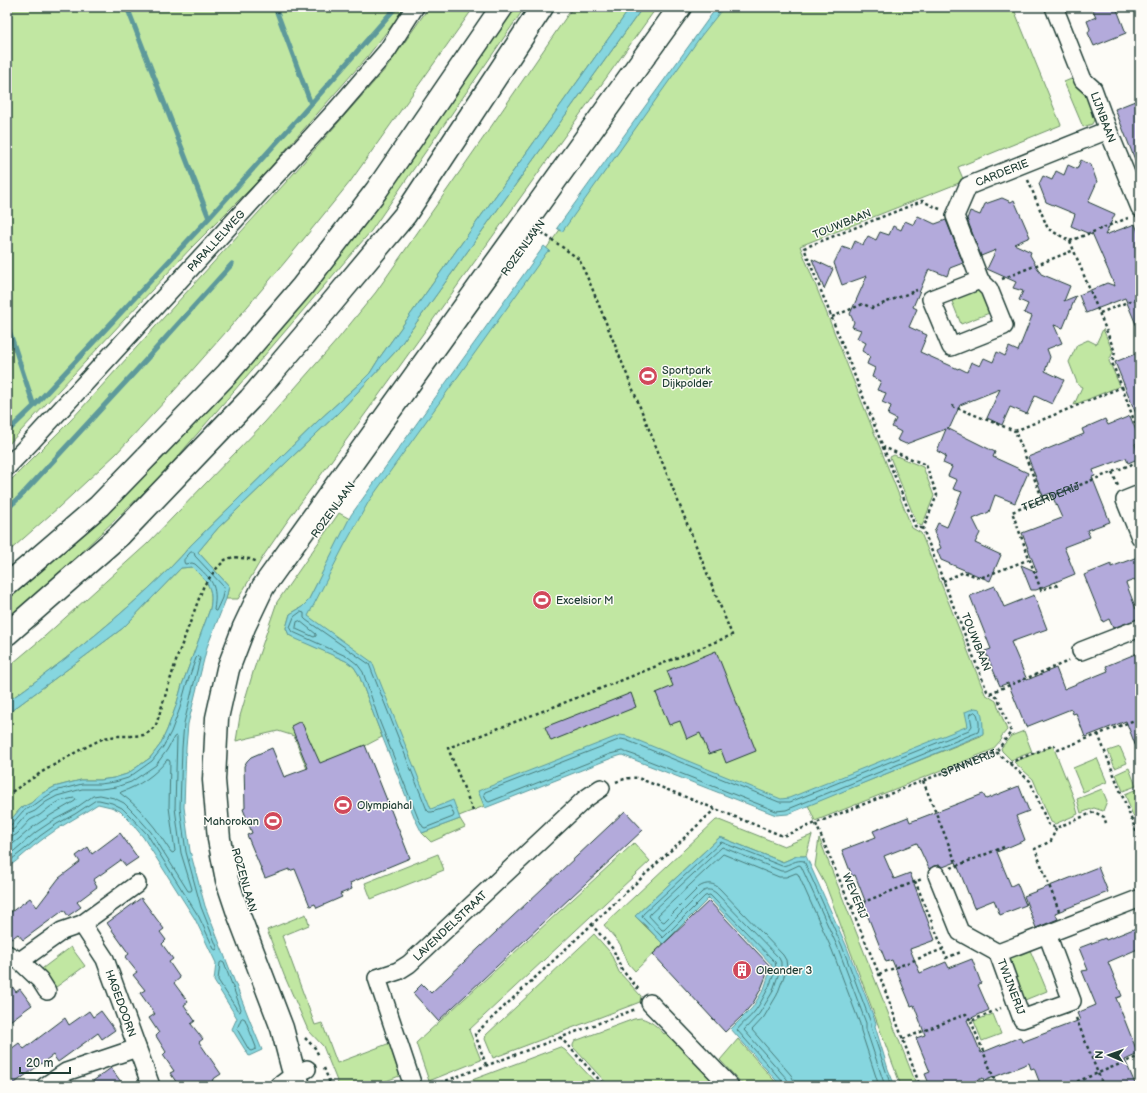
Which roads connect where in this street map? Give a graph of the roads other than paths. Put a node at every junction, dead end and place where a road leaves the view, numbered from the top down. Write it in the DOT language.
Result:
graph roads {
  1 [pos="414,7"];
  2 [pos="502,7"];
  3 [pos="542,7"];
  4 [pos="680,7"];
  5 [pos="1054,7"];
  6 [pos="1108,130"];
  7 [pos="1136,212"];
  8 [pos="983,283"];
  9 [pos="7,467"];
  10 [pos="1140,494"];
  11 [pos="1140,537"];
  12 [pos="7,585"];
  13 [pos="1140,628"];
  14 [pos="7,634"];
  15 [pos="1081,651"];
  16 [pos="601,788"];
  17 [pos="937,875"];
  18 [pos="137,884"];
  19 [pos="1139,900"];
  20 [pos="82,924"];
  21 [pos="1047,934"];
  22 [pos="998,953"];
  23 [pos="14,958"];
  24 [pos="47,992"];
  25 [pos="650,1003"];
  26 [pos="137,1048"];
  27 [pos="305,1075"];
  28 [pos="45,1086"];
  29 [pos="151,1086"];
  30 [pos="413,1086"];
  31 [pos="730,1086"];
  1 -- 9 [label="street, PARALLELWEG"];
  2 -- 12 [label="main road"];
  3 -- 14 [label="main road"];
  4 -- 27 [label="main road, ROZENLAAN"];
  5 -- 6 [label="street, LIJNBAAN"];
  6 -- 7 [label="street, LIJNBAAN"];
  6 -- 8 [label="street, CARDERIE"];
  8 -- 8 [label="street"];
  10 -- 11 [label="street"];
  13 -- 15 [label="street"];
  16 -- 30 [label="street, LAVENDELSTRAAT"];
  17 -- 22 [label="street, TWIJNERIJ"];
  18 -- 20 [label="street"];
  19 -- 21 [label="street, TWIJNERIJ"];
  20 -- 23 [label="street"];
  20 -- 26 [label="street, HAGEDOORN"];
  21 -- 22 [label="street, TWIJNERIJ"];
  21 -- 22 [label="street, TWIJNERIJ"];
  23 -- 24 [label="street"];
  25 -- 31 [label="street"];
  26 -- 28 [label="street"];
  26 -- 29 [label="street, HAGEDOORN"];
}
